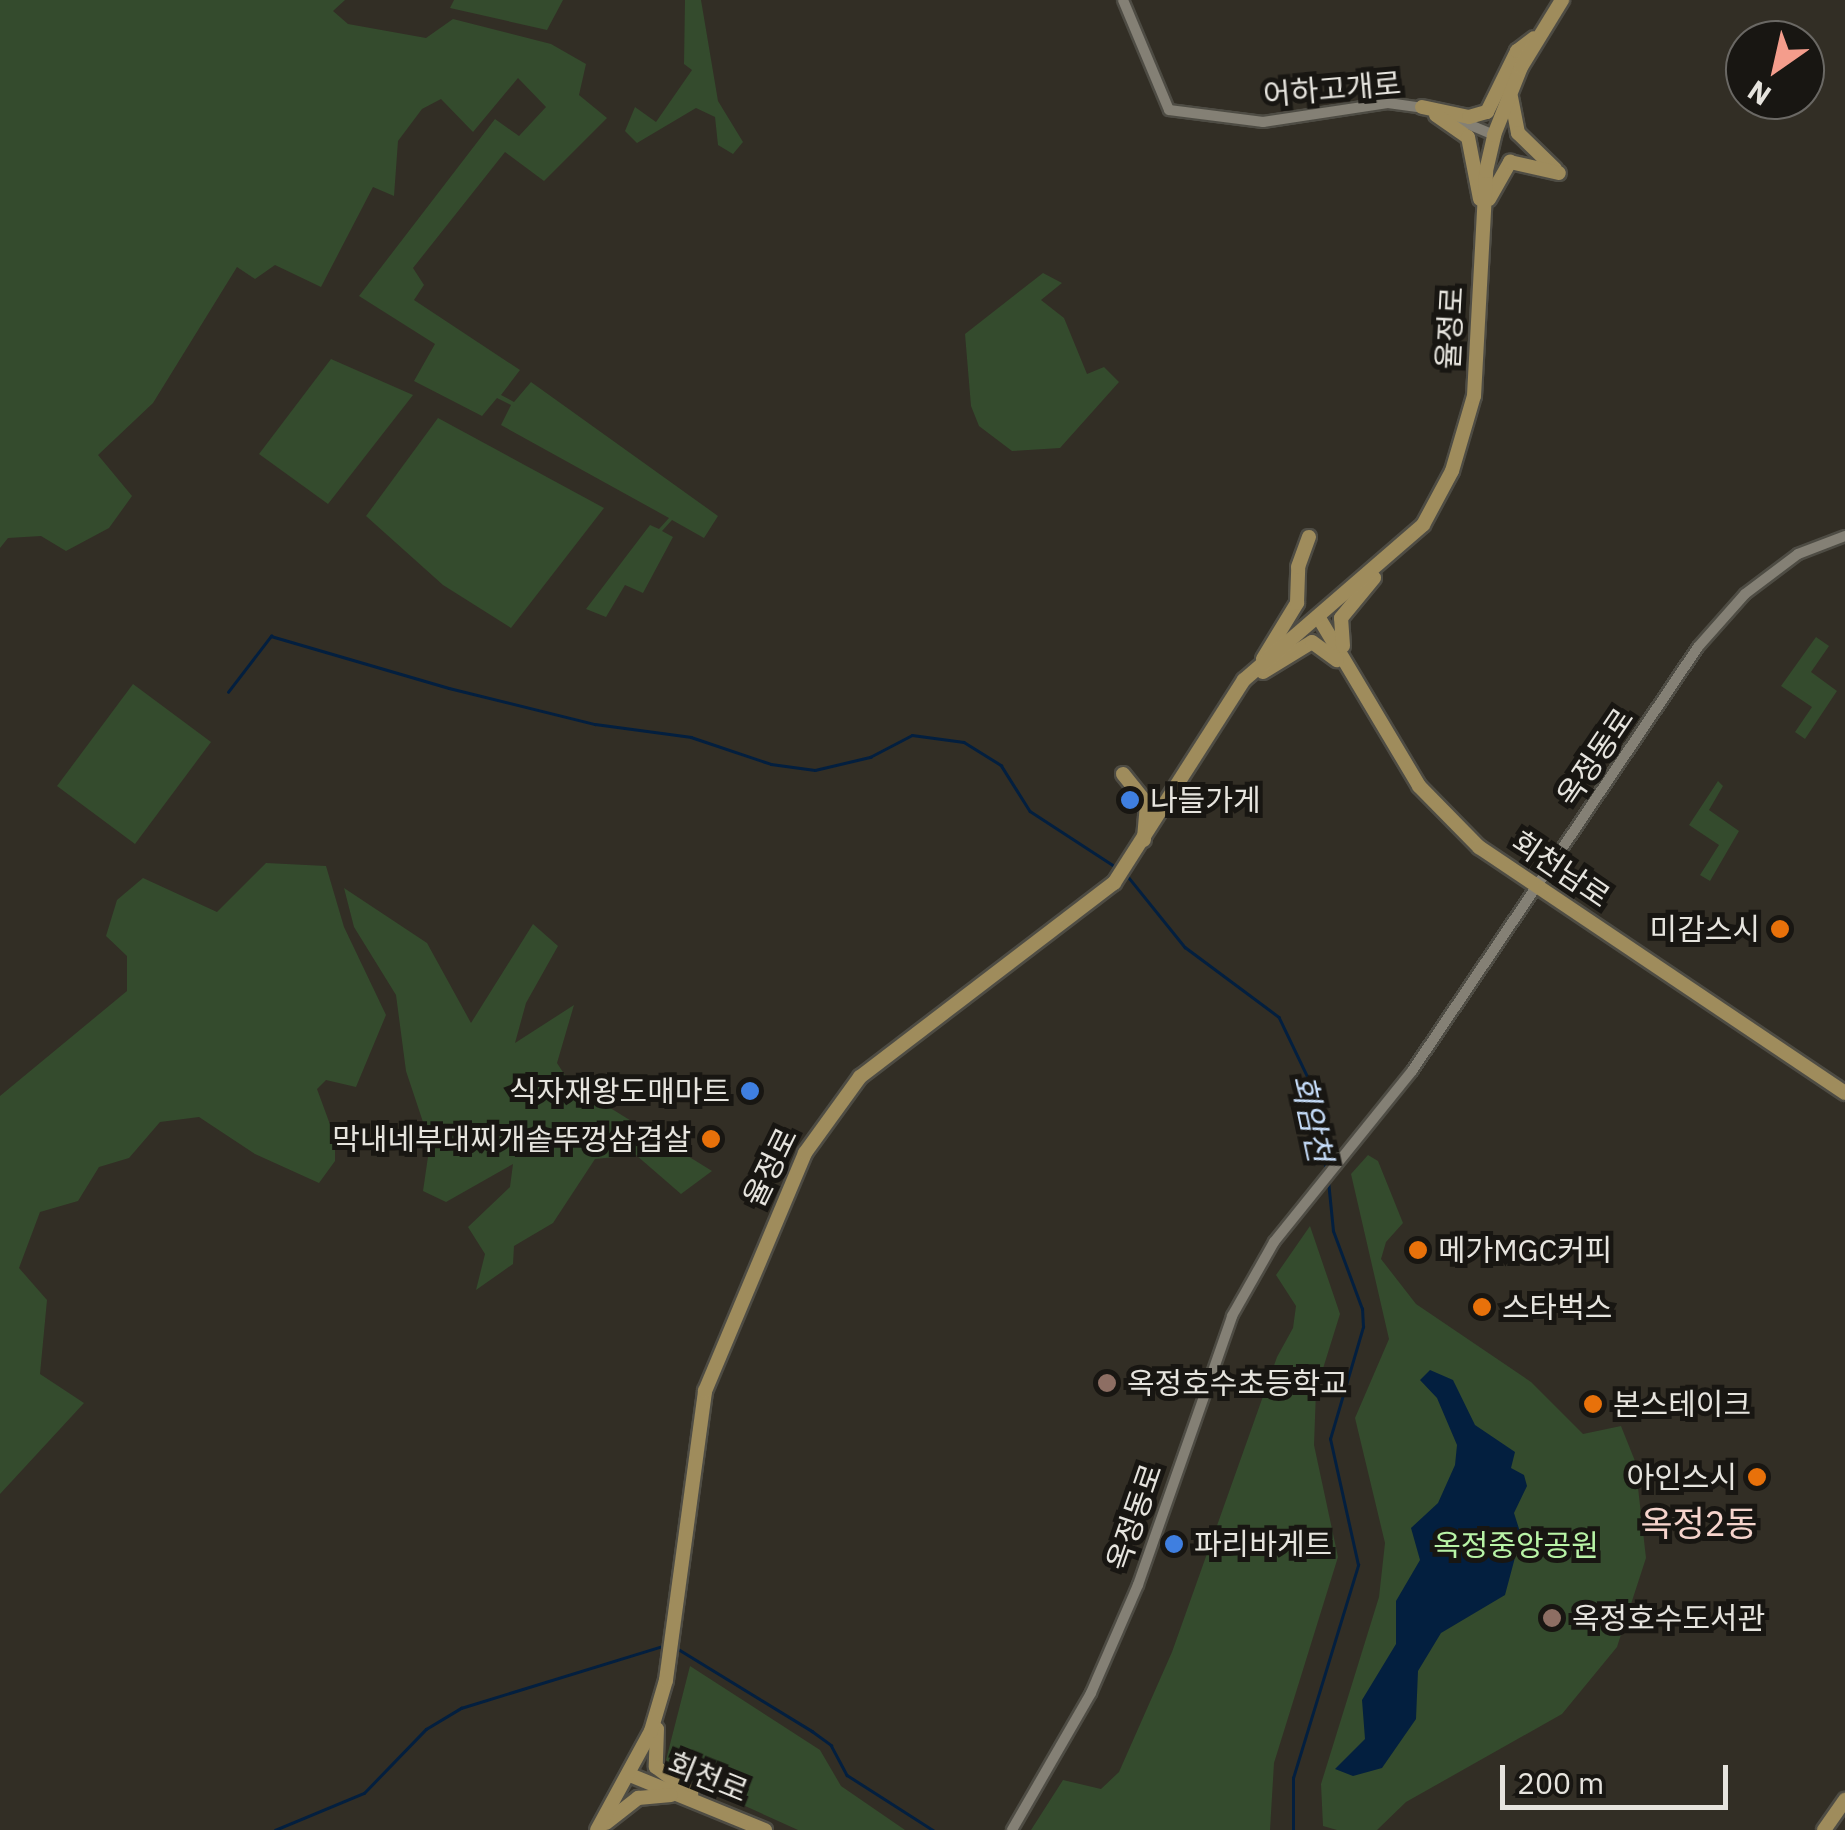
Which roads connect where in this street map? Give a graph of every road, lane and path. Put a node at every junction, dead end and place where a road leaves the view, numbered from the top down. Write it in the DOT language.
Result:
graph roads {
  1 [pos="1123,0"];
  2 [pos="1562,0"];
  3 [pos="1543,31"];
  4 [pos="1511,91"];
  5 [pos="1422,107"];
  6 [pos="1494,136"];
  7 [pos="1484,214"];
  8 [pos="1845,536"];
  9 [pos="1309,537"];
  10 [pos="1377,570"];
  11 [pos="1318,618"];
  12 [pos="1260,664"];
  13 [pos="1351,676"];
  14 [pos="1244,680"];
  15 [pos="1123,774"];
  16 [pos="1144,844"];
  17 [pos="1536,887"];
  18 [pos="1845,1093"];
  19 [pos="655,1720"];
  20 [pos="630,1775"];
  21 [pos="688,1797"];
  22 [pos="1845,1800"];
  23 [pos="704,1803"];
  24 [pos="598,1830"];
  25 [pos="765,1830"];
  26 [pos="1012,1830"];
  27 [pos="1824,1830"];
  1 -- 5 [label="street, 어하고개로"];
  2 -- 3 [label="main road, 율정로"];
  3 -- 4 [label="main road, 율정로"];
  3 -- 5 [label="main road"];
  4 -- 6 [label="main road, 율정로"];
  4 -- 7 [label="main road"];
  5 -- 6 [label="street, 어하고개로"];
  5 -- 7 [label="main road"];
  6 -- 7 [label="main road, 율정로"];
  7 -- 10 [label="main road, 율정로"];
  8 -- 17 [label="street, 옥정동로"];
  9 -- 12 [label="main road"];
  10 -- 11 [label="main road, 율정로"];
  10 -- 13 [label="main road"];
  11 -- 12 [label="main road, 율정로"];
  11 -- 13 [label="main road, 회천남로"];
  12 -- 14 [label="main road, 율정로"];
  13 -- 14 [label="main road"];
  13 -- 17 [label="main road, 회천남로"];
  14 -- 16 [label="main road, 율정로"];
  15 -- 16 [label="main road"];
  16 -- 19 [label="main road, 율정로"];
  17 -- 18 [label="main road, 회천남로"];
  17 -- 26 [label="street, 옥정동로"];
  19 -- 20 [label="main road"];
  19 -- 23 [label="main road"];
  20 -- 21 [label="main road, 회천로"];
  20 -- 24 [label="main road"];
  21 -- 23 [label="main road, 회천로"];
  21 -- 24 [label="main road"];
  22 -- 27 [label="main road"];
  23 -- 25 [label="main road, 회천로"];
}
